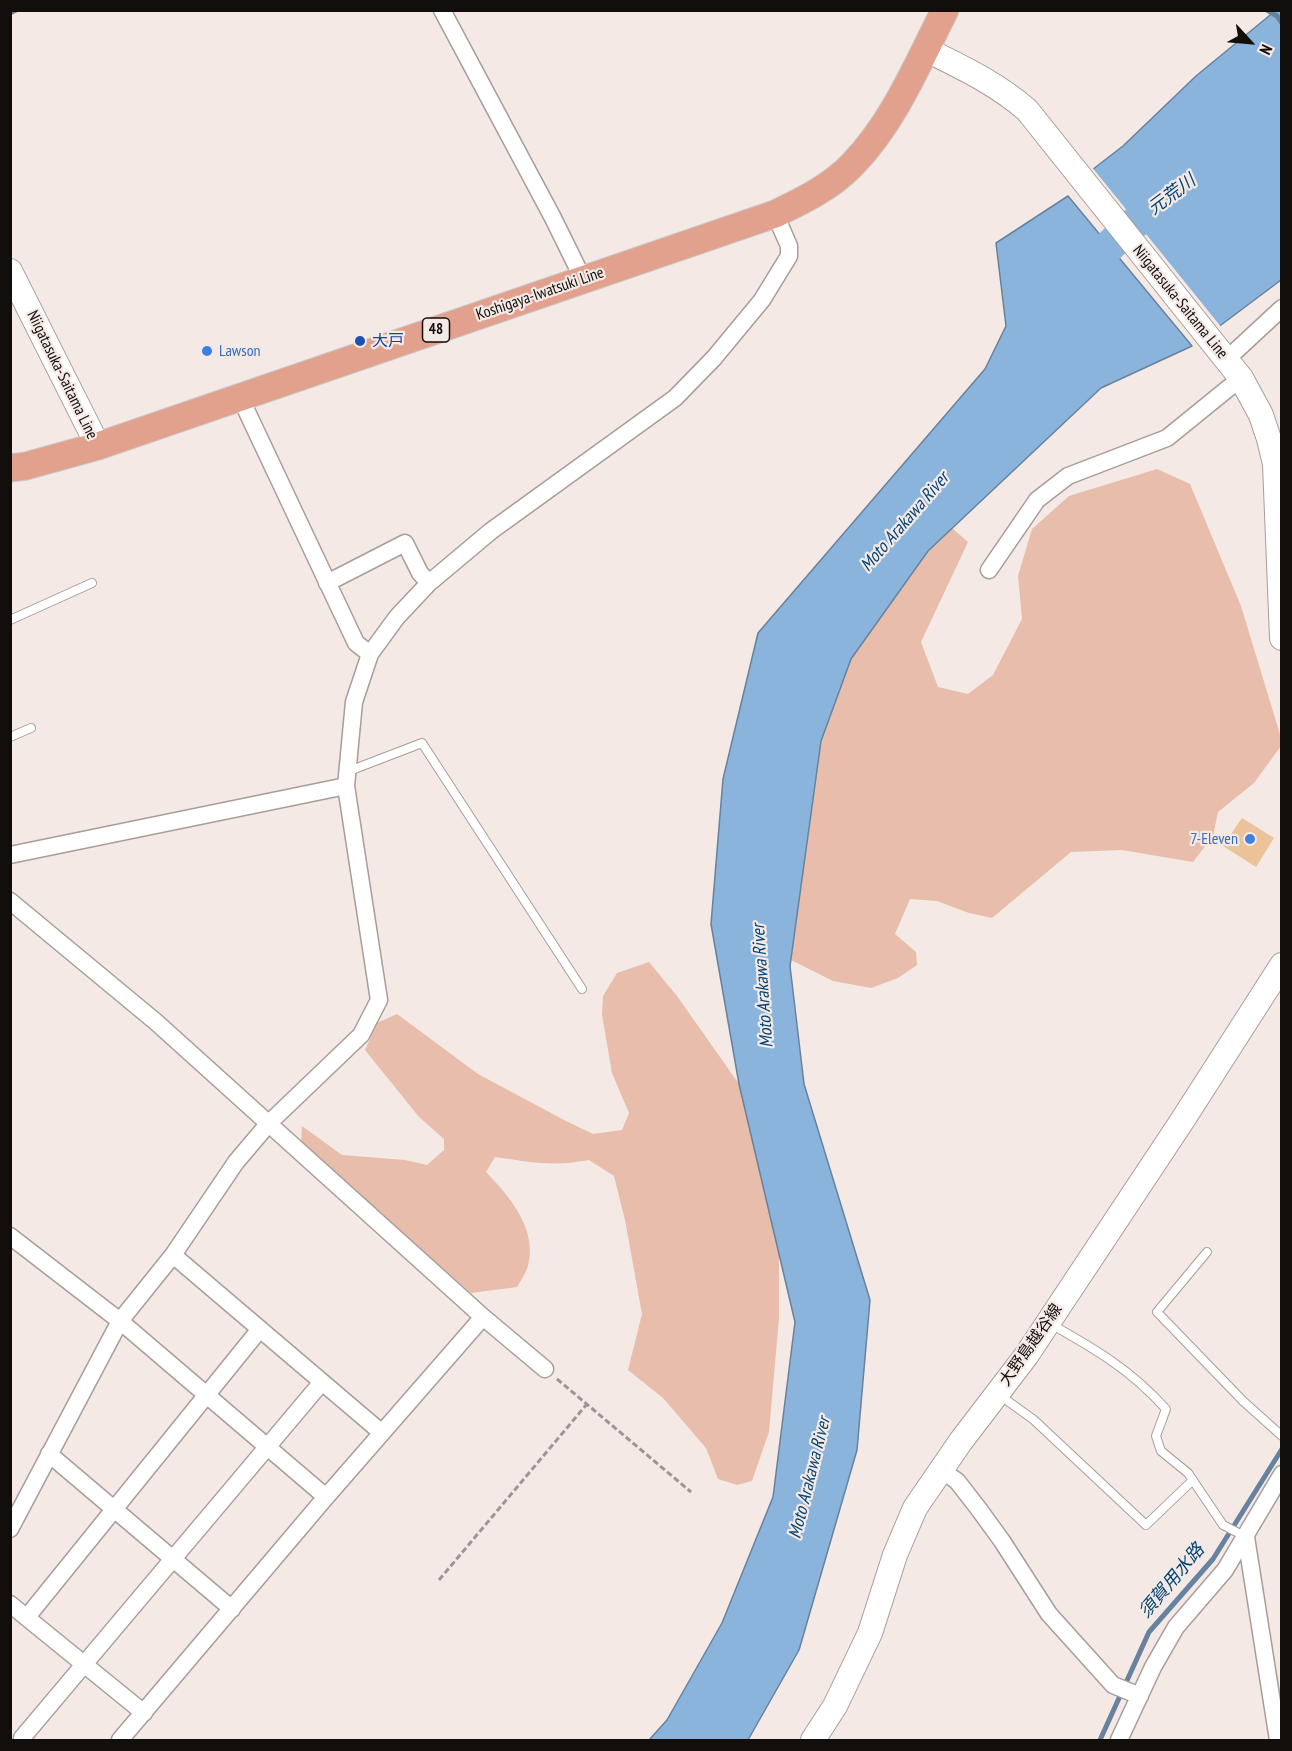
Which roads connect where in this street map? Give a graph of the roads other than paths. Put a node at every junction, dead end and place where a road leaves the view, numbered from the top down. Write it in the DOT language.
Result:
graph roads {
  1 [pos="442,10"];
  2 [pos="945,10"];
  3 [pos="925,49"];
  4 [pos="775,214"];
  5 [pos="10,271"];
  6 [pos="583,279"];
  7 [pos="1281,308"];
  8 [pos="1229,362"];
  9 [pos="240,397"];
  10 [pos="98,446"];
  11 [pos="10,468"];
  12 [pos="989,570"];
  13 [pos="92,583"];
  14 [pos="327,583"];
  15 [pos="429,583"];
  16 [pos="10,620"];
  17 [pos="1281,638"];
  18 [pos="370,654"];
  19 [pos="31,728"];
  20 [pos="10,737"];
  21 [pos="347,779"];
  22 [pos="10,855"];
  23 [pos="10,901"];
  24 [pos="1281,965"];
  25 [pos="582,989"];
  26 [pos="268,1123"];
  27 [pos="10,1236"];
  28 [pos="1207,1252"];
  29 [pos="173,1255"];
  30 [pos="483,1317"];
  31 [pos="120,1321"];
  32 [pos="1048,1323"];
  33 [pos="260,1329"];
  34 [pos="545,1369"];
  35 [pos="322,1382"];
  36 [pos="997,1394"];
  37 [pos="207,1395"];
  38 [pos="382,1433"];
  39 [pos="1281,1436"];
  40 [pos="268,1447"];
  41 [pos="49,1454"];
  42 [pos="941,1470"];
  43 [pos="1281,1474"];
  44 [pos="1193,1480"];
  45 [pos="326,1497"];
  46 [pos="114,1509"];
  47 [pos="10,1529"];
  48 [pos="1242,1535"];
  49 [pos="173,1559"];
  50 [pos="10,1604"];
  51 [pos="232,1609"];
  52 [pos="27,1617"];
  53 [pos="84,1665"];
  54 [pos="1140,1696"];
  55 [pos="144,1713"];
  56 [pos="20,1738"];
  57 [pos="120,1740"];
  58 [pos="813,1740"];
  59 [pos="1119,1740"];
  60 [pos="1278,1740"];
  1 -- 6 [label="street"];
  2 -- 3 [label="main road, Koshigaya-Iwatsuki Line / 48"];
  3 -- 4 [label="main road, Koshigaya-Iwatsuki Line / 48"];
  3 -- 8 [label="main road, Niigatasuka-Saitama Line"];
  4 -- 6 [label="main road, Koshigaya-Iwatsuki Line / 48"];
  4 -- 15 [label="street"];
  5 -- 10 [label="main road, Niigatasuka-Saitama Line"];
  6 -- 9 [label="main road, Koshigaya-Iwatsuki Line / 48"];
  7 -- 8 [label="street"];
  8 -- 12 [label="street"];
  8 -- 17 [label="main road, Niigatasuka-Saitama Line"];
  9 -- 10 [label="main road, Koshigaya-Iwatsuki Line / 48"];
  9 -- 14 [label="street"];
  10 -- 11 [label="main road, Koshigaya-Iwatsuki Line / 48"];
  13 -- 16 [label="lane"];
  14 -- 15 [label="street"];
  14 -- 18 [label="street"];
  15 -- 18 [label="street"];
  18 -- 21 [label="street"];
  19 -- 20 [label="lane"];
  21 -- 22 [label="street"];
  21 -- 25 [label="lane"];
  21 -- 26 [label="street"];
  23 -- 26 [label="street"];
  24 -- 32 [label="main road, 大野島越谷線"];
  26 -- 29 [label="street"];
  26 -- 30 [label="street"];
  27 -- 31 [label="street"];
  28 -- 39 [label="lane"];
  29 -- 31 [label="street"];
  29 -- 33 [label="street"];
  30 -- 34 [label="street"];
  30 -- 38 [label="street"];
  31 -- 37 [label="street"];
  31 -- 41 [label="street"];
  32 -- 36 [label="main road, 大野島越谷線"];
  32 -- 44 [label="lane"];
  33 -- 35 [label="street"];
  33 -- 37 [label="street"];
  35 -- 38 [label="street"];
  35 -- 40 [label="street"];
  36 -- 42 [label="main road, 大野島越谷線"];
  36 -- 44 [label="lane"];
  37 -- 40 [label="street"];
  37 -- 46 [label="street"];
  38 -- 45 [label="street"];
  40 -- 45 [label="street"];
  40 -- 49 [label="street"];
  41 -- 46 [label="street"];
  41 -- 47 [label="street"];
  42 -- 54 [label="street"];
  42 -- 58 [label="main road, 大野島越谷線"];
  43 -- 48 [label="street"];
  44 -- 48 [label="lane"];
  45 -- 51 [label="street"];
  46 -- 49 [label="street"];
  46 -- 52 [label="street"];
  48 -- 54 [label="street"];
  48 -- 60 [label="street"];
  49 -- 51 [label="street"];
  49 -- 53 [label="street"];
  50 -- 52 [label="street"];
  51 -- 55 [label="street"];
  52 -- 53 [label="street"];
  53 -- 55 [label="street"];
  53 -- 56 [label="street"];
  54 -- 59 [label="street"];
  55 -- 57 [label="street"];
}
